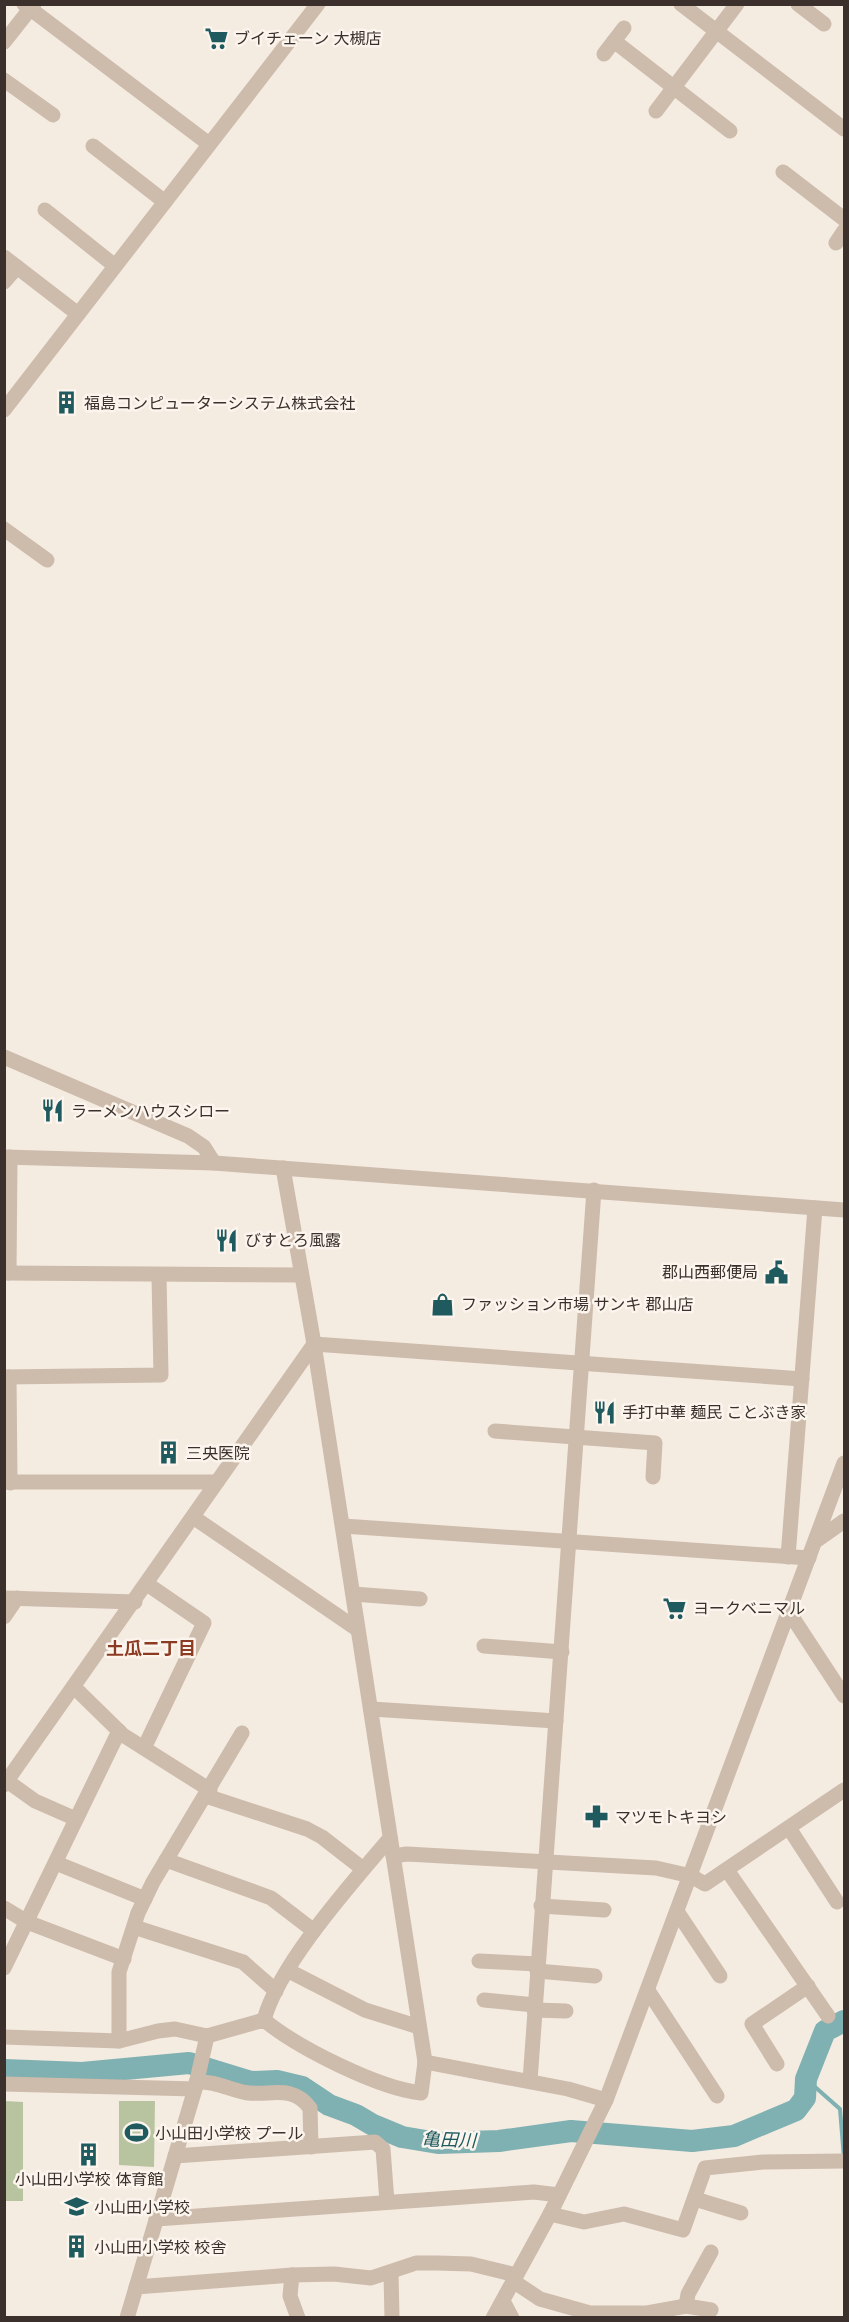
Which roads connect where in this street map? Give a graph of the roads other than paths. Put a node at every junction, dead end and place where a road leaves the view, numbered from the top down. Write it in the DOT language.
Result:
graph roads {
  1 [pos="318,4"];
  2 [pos="681,4"];
  3 [pos="737,4"];
  4 [pos="798,4"];
  5 [pos="29,6"];
  6 [pos="824,24"];
  7 [pos="624,28"];
  8 [pos="716,32"];
  9 [pos="614,41"];
  10 [pos="4,42"];
  11 [pos="604,54"];
  12 [pos="4,80"];
  13 [pos="674,88"];
  14 [pos="656,111"];
  15 [pos="52,115"];
  16 [pos="844,129"];
  17 [pos="730,131"];
  18 [pos="209,144"];
  19 [pos="93,146"];
  20 [pos="783,172"];
  21 [pos="165,202"];
  22 [pos="45,210"];
  23 [pos="844,219"];
  24 [pos="4,257"];
  25 [pos="116,266"];
  26 [pos="17,267"];
  27 [pos="4,282"];
  28 [pos="78,314"];
  29 [pos="4,410"];
  30 [pos="4,528"];
  31 [pos="47,560"];
  32 [pos="4,1057"];
  33 [pos="7,1157"];
  34 [pos="214,1163"];
  35 [pos="283,1168"];
  36 [pos="594,1190"];
  37 [pos="815,1208"];
  38 [pos="844,1210"];
  39 [pos="7,1273"];
  40 [pos="301,1275"];
  41 [pos="159,1276"];
  42 [pos="314,1344"];
  43 [pos="582,1363"];
  44 [pos="7,1377"];
  45 [pos="802,1379"];
  46 [pos="495,1431"];
  47 [pos="578,1436"];
  48 [pos="844,1463"];
  49 [pos="653,1477"];
  50 [pos="7,1482"];
  51 [pos="217,1482"];
  52 [pos="194,1517"];
  53 [pos="844,1521"];
  54 [pos="343,1526"];
  55 [pos="817,1539"];
  56 [pos="571,1541"];
  57 [pos="788,1557"];
  58 [pos="809,1558"];
  59 [pos="147,1584"];
  60 [pos="352,1594"];
  61 [pos="11,1598"];
  62 [pos="420,1599"];
  63 [pos="135,1602"];
  64 [pos="789,1612"];
  65 [pos="4,1617"];
  66 [pos="357,1629"];
  67 [pos="484,1646"];
  68 [pos="561,1652"];
  69 [pos="74,1688"];
  70 [pos="844,1696"];
  71 [pos="372,1709"];
  72 [pos="556,1721"];
  73 [pos="119,1731"];
  74 [pos="242,1733"];
  75 [pos="144,1748"];
  76 [pos="6,1783"];
  77 [pos="208,1793"];
  78 [pos="843,1794"];
  79 [pos="76,1819"];
  80 [pos="789,1828"];
  81 [pos="390,1838"];
  82 [pos="393,1856"];
  83 [pos="166,1860"];
  84 [pos="56,1863"];
  85 [pos="544,1863"];
  86 [pos="363,1869"];
  87 [pos="727,1870"];
  88 [pos="691,1876"];
  89 [pos="145,1899"];
  90 [pos="837,1902"];
  91 [pos="541,1906"];
  92 [pos="4,1908"];
  93 [pos="604,1910"];
  94 [pos="678,1913"];
  95 [pos="27,1922"];
  96 [pos="134,1926"];
  97 [pos="314,1931"];
  98 [pos="124,1959"];
  99 [pos="479,1960"];
  100 [pos="537,1967"];
  101 [pos="4,1968"];
  102 [pos="288,1971"];
  103 [pos="595,1976"];
  104 [pos="720,1976"];
  105 [pos="808,1986"];
  106 [pos="276,1990"];
  107 [pos="649,1992"];
  108 [pos="484,2000"];
  109 [pos="535,2007"];
  110 [pos="566,2011"];
  111 [pos="828,2016"];
  112 [pos="264,2020"];
  113 [pos="419,2027"];
  114 [pos="207,2036"];
  115 [pos="4,2037"];
  116 [pos="119,2041"];
  117 [pos="425,2062"];
  118 [pos="777,2064"];
  119 [pos="530,2081"];
  120 [pos="196,2083"];
  121 [pos="4,2084"];
  122 [pos="717,2096"];
  123 [pos="606,2100"];
  124 [pos="311,2146"];
  125 [pos="175,2156"];
  126 [pos="841,2161"];
  127 [pos="560,2195"];
  128 [pos="695,2199"];
  129 [pos="387,2202"];
  130 [pos="741,2213"];
  131 [pos="550,2214"];
  132 [pos="156,2219"];
  133 [pos="711,2252"];
  134 [pos="391,2273"];
  135 [pos="292,2275"];
  136 [pos="515,2278"];
  137 [pos="136,2287"];
  138 [pos="503,2301"];
  139 [pos="686,2306"];
  140 [pos="711,2310"];
  141 [pos="127,2318"];
  142 [pos="298,2318"];
  143 [pos="392,2318"];
  144 [pos="493,2318"];
  145 [pos="512,2318"];
  1 -- 18 [label="street"];
  2 -- 8 [label="street"];
  3 -- 8 [label="street"];
  4 -- 6 [label="street"];
  5 -- 10 [label="street"];
  5 -- 18 [label="street"];
  7 -- 9 [label="street"];
  8 -- 13 [label="street"];
  8 -- 16 [label="street"];
  9 -- 11 [label="street"];
  9 -- 13 [label="street"];
  12 -- 15 [label="street"];
  13 -- 14 [label="street"];
  13 -- 17 [label="street"];
  18 -- 21 [label="street"];
  19 -- 21 [label="street"];
  20 -- 23 [label="street"];
  21 -- 25 [label="street"];
  22 -- 25 [label="street"];
  24 -- 26 [label="street"];
  25 -- 28 [label="street"];
  26 -- 27 [label="street"];
  26 -- 28 [label="street"];
  28 -- 29 [label="street"];
  30 -- 31 [label="street"];
  32 -- 34 [label="street"];
  33 -- 34 [label="street"];
  33 -- 39 [label="street"];
  34 -- 35 [label="street"];
  35 -- 36 [label="street"];
  35 -- 40 [label="street"];
  36 -- 37 [label="street"];
  36 -- 43 [label="street"];
  37 -- 38 [label="street"];
  37 -- 45 [label="street"];
  39 -- 41 [label="street"];
  40 -- 41 [label="street"];
  40 -- 42 [label="street"];
  41 -- 44 [label="street"];
  42 -- 43 [label="street"];
  42 -- 51 [label="street"];
  42 -- 54 [label="street"];
  43 -- 45 [label="street"];
  43 -- 47 [label="street"];
  44 -- 50 [label="street"];
  45 -- 57 [label="street"];
  46 -- 47 [label="street"];
  47 -- 49 [label="street"];
  47 -- 56 [label="street"];
  48 -- 55 [label="street"];
  50 -- 51 [label="street"];
  51 -- 52 [label="street"];
  52 -- 59 [label="street"];
  52 -- 66 [label="street"];
  53 -- 55 [label="street"];
  54 -- 56 [label="street"];
  54 -- 60 [label="street"];
  55 -- 58 [label="street"];
  56 -- 57 [label="street"];
  56 -- 68 [label="street"];
  57 -- 58 [label="street"];
  58 -- 64 [label="street"];
  59 -- 63 [label="street"];
  59 -- 75 [label="street"];
  60 -- 62 [label="street"];
  60 -- 66 [label="street"];
  61 -- 63 [label="street"];
  61 -- 65 [label="street"];
  63 -- 69 [label="street"];
  64 -- 70 [label="street"];
  64 -- 88 [label="street"];
  66 -- 71 [label="street"];
  67 -- 68 [label="street"];
  68 -- 72 [label="street"];
  69 -- 73 [label="street"];
  69 -- 76 [label="street"];
  71 -- 72 [label="street"];
  71 -- 81 [label="street"];
  72 -- 85 [label="street"];
  73 -- 75 [label="street"];
  73 -- 79 [label="street"];
  74 -- 77 [label="street"];
  75 -- 77 [label="street"];
  76 -- 79 [label="street"];
  77 -- 83 [label="street"];
  77 -- 86 [label="street"];
  78 -- 80 [label="street"];
  79 -- 84 [label="street"];
  80 -- 87 [label="street"];
  80 -- 90 [label="street"];
  81 -- 82 [label="street"];
  81 -- 86 [label="street"];
  82 -- 85 [label="street"];
  82 -- 113 [label="street"];
  83 -- 89 [label="street"];
  83 -- 97 [label="street"];
  84 -- 89 [label="street"];
  84 -- 95 [label="street"];
  85 -- 88 [label="street"];
  85 -- 91 [label="street"];
  86 -- 97 [label="street"];
  87 -- 88 [label="street"];
  87 -- 105 [label="street"];
  88 -- 94 [label="street"];
  89 -- 96 [label="street"];
  91 -- 93 [label="street"];
  91 -- 100 [label="street"];
  92 -- 95 [label="street"];
  94 -- 104 [label="street"];
  94 -- 107 [label="street"];
  95 -- 98 [label="street"];
  95 -- 101 [label="street"];
  96 -- 98 [label="street"];
  96 -- 106 [label="street"];
  97 -- 102 [label="street"];
  98 -- 116 [label="street"];
  99 -- 100 [label="street"];
  100 -- 103 [label="street"];
  100 -- 109 [label="street"];
  102 -- 106 [label="street"];
  102 -- 113 [label="street"];
  105 -- 111 [label="street"];
  105 -- 118 [label="street"];
  106 -- 112 [label="street"];
  107 -- 122 [label="street"];
  107 -- 123 [label="street"];
  108 -- 109 [label="street"];
  109 -- 110 [label="street"];
  109 -- 119 [label="street"];
  112 -- 114 [label="street"];
  112 -- 117 [label="street"];
  113 -- 117 [label="street"];
  114 -- 116 [label="street"];
  114 -- 120 [label="street"];
  115 -- 116 [label="street"];
  117 -- 119 [label="street"];
  119 -- 123 [label="street"];
  120 -- 121 [label="street"];
  120 -- 124 [label="street"];
  120 -- 125 [label="street"];
  123 -- 127 [label="street"];
  124 -- 125 [label="street"];
  124 -- 129 [label="street"];
  125 -- 132 [label="street"];
  126 -- 128 [label="street"];
  127 -- 129 [label="street"];
  127 -- 131 [label="street"];
  128 -- 130 [label="street"];
  128 -- 131 [label="street"];
  129 -- 132 [label="street"];
  131 -- 136 [label="street"];
  132 -- 137 [label="street"];
  133 -- 139 [label="street"];
  134 -- 135 [label="street"];
  134 -- 136 [label="street"];
  134 -- 143 [label="street"];
  135 -- 137 [label="street"];
  135 -- 142 [label="street"];
  136 -- 138 [label="street"];
  136 -- 139 [label="street"];
  137 -- 141 [label="street"];
  138 -- 144 [label="street"];
  138 -- 145 [label="street"];
  139 -- 140 [label="street"];
}
